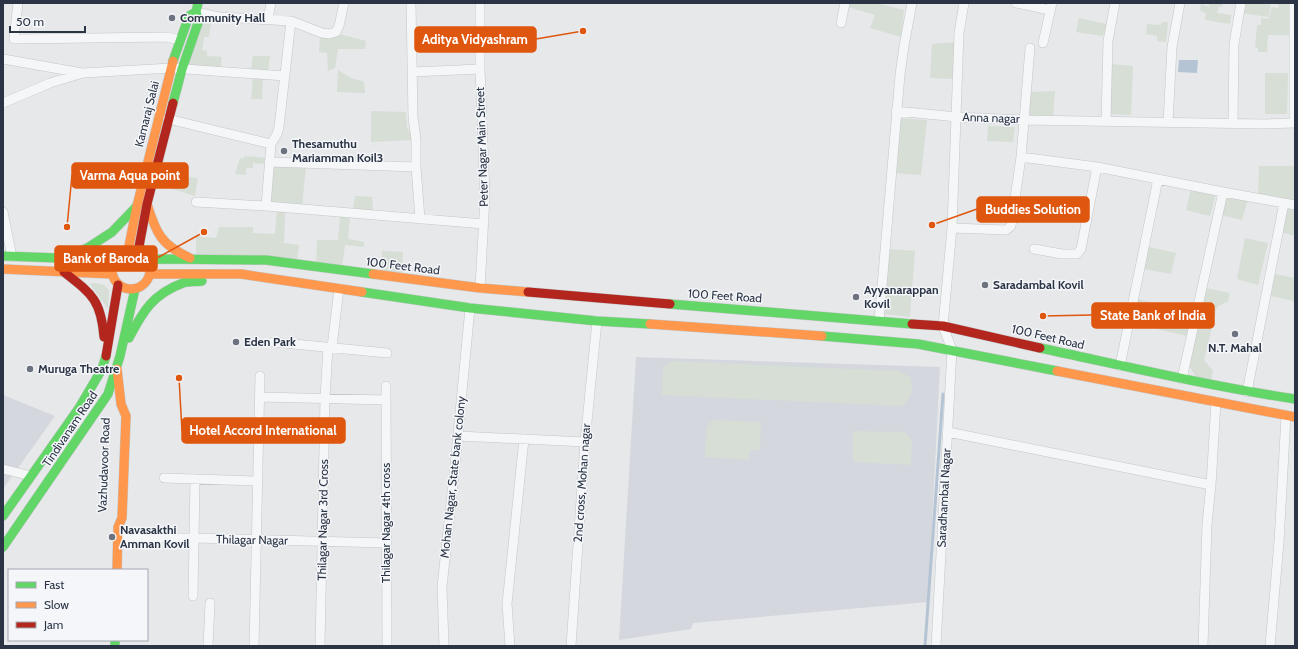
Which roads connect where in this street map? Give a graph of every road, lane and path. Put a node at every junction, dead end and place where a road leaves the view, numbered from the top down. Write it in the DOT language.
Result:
graph roads {
  1 [pos="18,3"];
  2 [pos="271,3"];
  3 [pos="344,3"];
  4 [pos="411,3"];
  5 [pos="845,3"];
  6 [pos="912,3"];
  7 [pos="964,3"];
  8 [pos="1016,3"];
  9 [pos="1115,3"];
  10 [pos="1180,3"];
  11 [pos="1241,3"];
  12 [pos="1294,3"];
  13 [pos="480,6"];
  14 [pos="197,7"];
  15 [pos="1051,7"];
  16 [pos="268,19"];
  17 [pos="291,21"];
  18 [pos="841,23"];
  19 [pos="180,40"];
  20 [pos="1043,43"];
  21 [pos="1030,48"];
  22 [pos="3,59"];
  23 [pos="171,68"];
  24 [pos="182,69"];
  25 [pos="480,70"];
  26 [pos="412,72"];
  27 [pos="83,73"];
  28 [pos="285,76"];
  29 [pos="3,103"];
  30 [pos="896,111"];
  31 [pos="957,117"];
  32 [pos="168,119"];
  33 [pos="1024,120"];
  34 [pos="1106,121"];
  35 [pos="1168,122"];
  36 [pos="1294,123"];
  37 [pos="1233,124"];
  38 [pos="270,144"];
  39 [pos="1021,157"];
  40 [pos="269,162"];
  41 [pos="416,167"];
  42 [pos="1097,167"];
  43 [pos="1158,179"];
  44 [pos="1223,192"];
  45 [pos="196,202"];
  46 [pos="1284,203"];
  47 [pos="147,204"];
  48 [pos="1295,205"];
  49 [pos="137,206"];
  50 [pos="266,206"];
  51 [pos="3,212"];
  52 [pos="420,219"];
  53 [pos="484,224"];
  54 [pos="952,228"];
  55 [pos="1034,249"];
  56 [pos="128,251"];
  57 [pos="138,252"];
  58 [pos="7,257"];
  59 [pos="64,259"];
  60 [pos="192,259"];
  61 [pos="114,260"];
  62 [pos="147,260"];
  63 [pos="3,269"];
  64 [pos="64,272"];
  65 [pos="112,274"];
  66 [pos="150,274"];
  67 [pos="241,274"];
  68 [pos="118,285"];
  69 [pos="339,288"];
  70 [pos="480,288"];
  71 [pos="135,289"];
  72 [pos="470,308"];
  73 [pos="879,320"];
  74 [pos="597,321"];
  75 [pos="943,326"];
  76 [pos="273,342"];
  77 [pos="330,347"];
  78 [pos="122,348"];
  79 [pos="952,350"];
  80 [pos="387,353"];
  81 [pos="107,354"];
  82 [pos="1120,366"];
  83 [pos="102,369"];
  84 [pos="118,369"];
  85 [pos="260,376"];
  86 [pos="1182,379"];
  87 [pos="386,386"];
  88 [pos="1247,392"];
  89 [pos="260,397"];
  90 [pos="325,398"];
  91 [pos="1295,399"];
  92 [pos="386,400"];
  93 [pos="1216,402"];
  94 [pos="121,404"];
  95 [pos="1290,416"];
  96 [pos="117,417"];
  97 [pos="948,432"];
  98 [pos="458,436"];
  99 [pos="524,439"];
  100 [pos="585,442"];
  101 [pos="116,448"];
  102 [pos="3,469"];
  103 [pos="31,476"];
  104 [pos="164,478"];
  105 [pos="195,479"];
  106 [pos="258,481"];
  107 [pos="1211,485"];
  108 [pos="3,516"];
  109 [pos="118,527"];
  110 [pos="118,538"];
  111 [pos="194,538"];
  112 [pos="256,540"];
  113 [pos="322,541"];
  114 [pos="386,543"];
  115 [pos="3,547"];
  116 [pos="117,569"];
  117 [pos="193,596"];
  118 [pos="210,603"];
  119 [pos="208,646"];
  120 [pos="254,646"];
  121 [pos="320,646"];
  122 [pos="387,646"];
  123 [pos="444,646"];
  124 [pos="510,646"];
  125 [pos="571,646"];
  126 [pos="936,646"];
  127 [pos="1203,646"];
  128 [pos="1270,646"];
  1 -- 19 [label="street"];
  2 -- 16 [label="street"];
  3 -- 17 [label="street"];
  4 -- 26 [label="street"];
  5 -- 18 [label="street"];
  6 -- 30 [label="street"];
  7 -- 31 [label="street"];
  8 -- 15 [label="street"];
  9 -- 34 [label="street"];
  10 -- 35 [label="street"];
  11 -- 37 [label="street"];
  12 -- 36 [label="street"];
  13 -- 25 [label="street, Peter Nagar Main Street"];
  14 -- 16 [label="street"];
  14 -- 19 [label="main road, Kamaraj Salai"];
  14 -- 24 [label="main road, Kamaraj Salai"];
  15 -- 20 [label="street"];
  16 -- 17 [label="street"];
  17 -- 28 [label="street"];
  19 -- 23 [label="main road, Kamaraj Salai"];
  21 -- 33 [label="street"];
  22 -- 27 [label="street"];
  23 -- 24 [label="street"];
  23 -- 27 [label="street"];
  23 -- 49 [label="main road, Kamaraj Salai"];
  24 -- 28 [label="street"];
  24 -- 32 [label="main road, Kamaraj Salai"];
  25 -- 26 [label="street"];
  25 -- 53 [label="street, Peter Nagar Main Street"];
  26 -- 41 [label="street"];
  27 -- 29 [label="street"];
  28 -- 38 [label="street"];
  30 -- 31 [label="street, Anna nagar"];
  30 -- 73 [label="street"];
  31 -- 33 [label="street, Anna nagar"];
  31 -- 54 [label="street"];
  32 -- 38 [label="street"];
  32 -- 47 [label="main road, Kamaraj Salai"];
  33 -- 34 [label="street, Anna nagar"];
  33 -- 39 [label="street"];
  34 -- 35 [label="street, Anna nagar"];
  35 -- 37 [label="street, Anna nagar"];
  36 -- 37 [label="street, Anna nagar"];
  38 -- 40 [label="street"];
  39 -- 42 [label="street"];
  39 -- 54 [label="street"];
  40 -- 41 [label="street"];
  40 -- 50 [label="street"];
  41 -- 52 [label="street"];
  42 -- 43 [label="street"];
  42 -- 55 [label="street"];
  43 -- 44 [label="street"];
  43 -- 82 [label="street"];
  44 -- 46 [label="street"];
  44 -- 86 [label="street"];
  45 -- 50 [label="street"];
  46 -- 48 [label="street"];
  46 -- 88 [label="street"];
  47 -- 57 [label="main road, Kamaraj Salai"];
  47 -- 60 [label="main road"];
  49 -- 56 [label="main road, Kamaraj Salai"];
  49 -- 59 [label="main road"];
  50 -- 52 [label="street"];
  51 -- 58 [label="street"];
  52 -- 53 [label="street"];
  53 -- 70 [label="street, Peter Nagar Main Street"];
  54 -- 75 [label="street"];
  56 -- 57 [label="main road"];
  56 -- 61 [label="main road"];
  57 -- 62 [label="main road"];
  58 -- 59 [label="main road"];
  59 -- 61 [label="main road"];
  60 -- 62 [label="main road, 100 Feet Road"];
  60 -- 70 [label="main road, 100 Feet Road"];
  61 -- 65 [label="main road"];
  62 -- 66 [label="main road"];
  63 -- 64 [label="main road"];
  64 -- 65 [label="main road"];
  64 -- 83 [label="main road"];
  65 -- 68 [label="main road"];
  66 -- 67 [label="main road"];
  66 -- 71 [label="main road"];
  67 -- 69 [label="main road"];
  67 -- 78 [label="main road"];
  68 -- 71 [label="main road"];
  68 -- 81 [label="main road"];
  69 -- 72 [label="main road"];
  69 -- 77 [label="street, Thilagar Nagar 3rd Cross"];
  70 -- 73 [label="main road, 100 Feet Road"];
  71 -- 78 [label="main road, Tindivanam Road"];
  72 -- 74 [label="main road"];
  72 -- 98 [label="street, Mohan Nagar, State bank colony"];
  73 -- 75 [label="main road, 100 Feet Road"];
  74 -- 79 [label="main road"];
  74 -- 100 [label="street, 2nd cross, Mohan nagar"];
  75 -- 79 [label="street"];
  75 -- 82 [label="main road, 100 Feet Road"];
  76 -- 77 [label="street"];
  77 -- 80 [label="street"];
  77 -- 90 [label="street, Thilagar Nagar 3rd Cross"];
  78 -- 84 [label="main road, Tindivanam Road"];
  79 -- 93 [label="main road"];
  79 -- 97 [label="street, Saradhambal Nagar"];
  81 -- 83 [label="main road"];
  81 -- 84 [label="main road"];
  82 -- 86 [label="main road, 100 Feet Road"];
  83 -- 103 [label="main road"];
  84 -- 94 [label="main road, Vazhudavoor Road"];
  84 -- 115 [label="main road, Tindivanam Road"];
  85 -- 89 [label="street"];
  86 -- 88 [label="main road, 100 Feet Road"];
  87 -- 92 [label="street, Thilagar Nagar 4th cross"];
  88 -- 91 [label="main road, 100 Feet Road"];
  89 -- 90 [label="street"];
  89 -- 106 [label="street"];
  90 -- 92 [label="street"];
  90 -- 113 [label="street, Thilagar Nagar 3rd Cross"];
  92 -- 114 [label="street, Thilagar Nagar 4th cross"];
  93 -- 95 [label="main road"];
  93 -- 107 [label="street"];
  94 -- 96 [label="main road, Vazhudavoor Road"];
  94 -- 109 [label="main road, Vazhudavoor Road"];
  95 -- 128 [label="street"];
  97 -- 107 [label="street"];
  97 -- 126 [label="street, Saradhambal Nagar"];
  98 -- 99 [label="street"];
  98 -- 123 [label="street, Mohan Nagar, State bank colony"];
  99 -- 100 [label="street"];
  99 -- 124 [label="street"];
  100 -- 125 [label="street, 2nd cross, Mohan nagar"];
  101 -- 109 [label="main road, Vazhudavoor Road"];
  102 -- 103 [label="street"];
  103 -- 108 [label="main road"];
  104 -- 105 [label="street"];
  105 -- 106 [label="street"];
  105 -- 111 [label="street"];
  106 -- 112 [label="street"];
  107 -- 127 [label="street"];
  109 -- 110 [label="main road, Vazhudavoor Road"];
  110 -- 111 [label="street, Thilagar Nagar"];
  110 -- 116 [label="main road, Vazhudavoor Road"];
  111 -- 112 [label="street, Thilagar Nagar"];
  111 -- 117 [label="street"];
  112 -- 113 [label="street, Thilagar Nagar"];
  112 -- 120 [label="street"];
  113 -- 114 [label="street, Thilagar Nagar"];
  113 -- 121 [label="street, Thilagar Nagar 3rd Cross"];
  114 -- 122 [label="street, Thilagar Nagar 4th cross"];
  118 -- 119 [label="street"];
}
